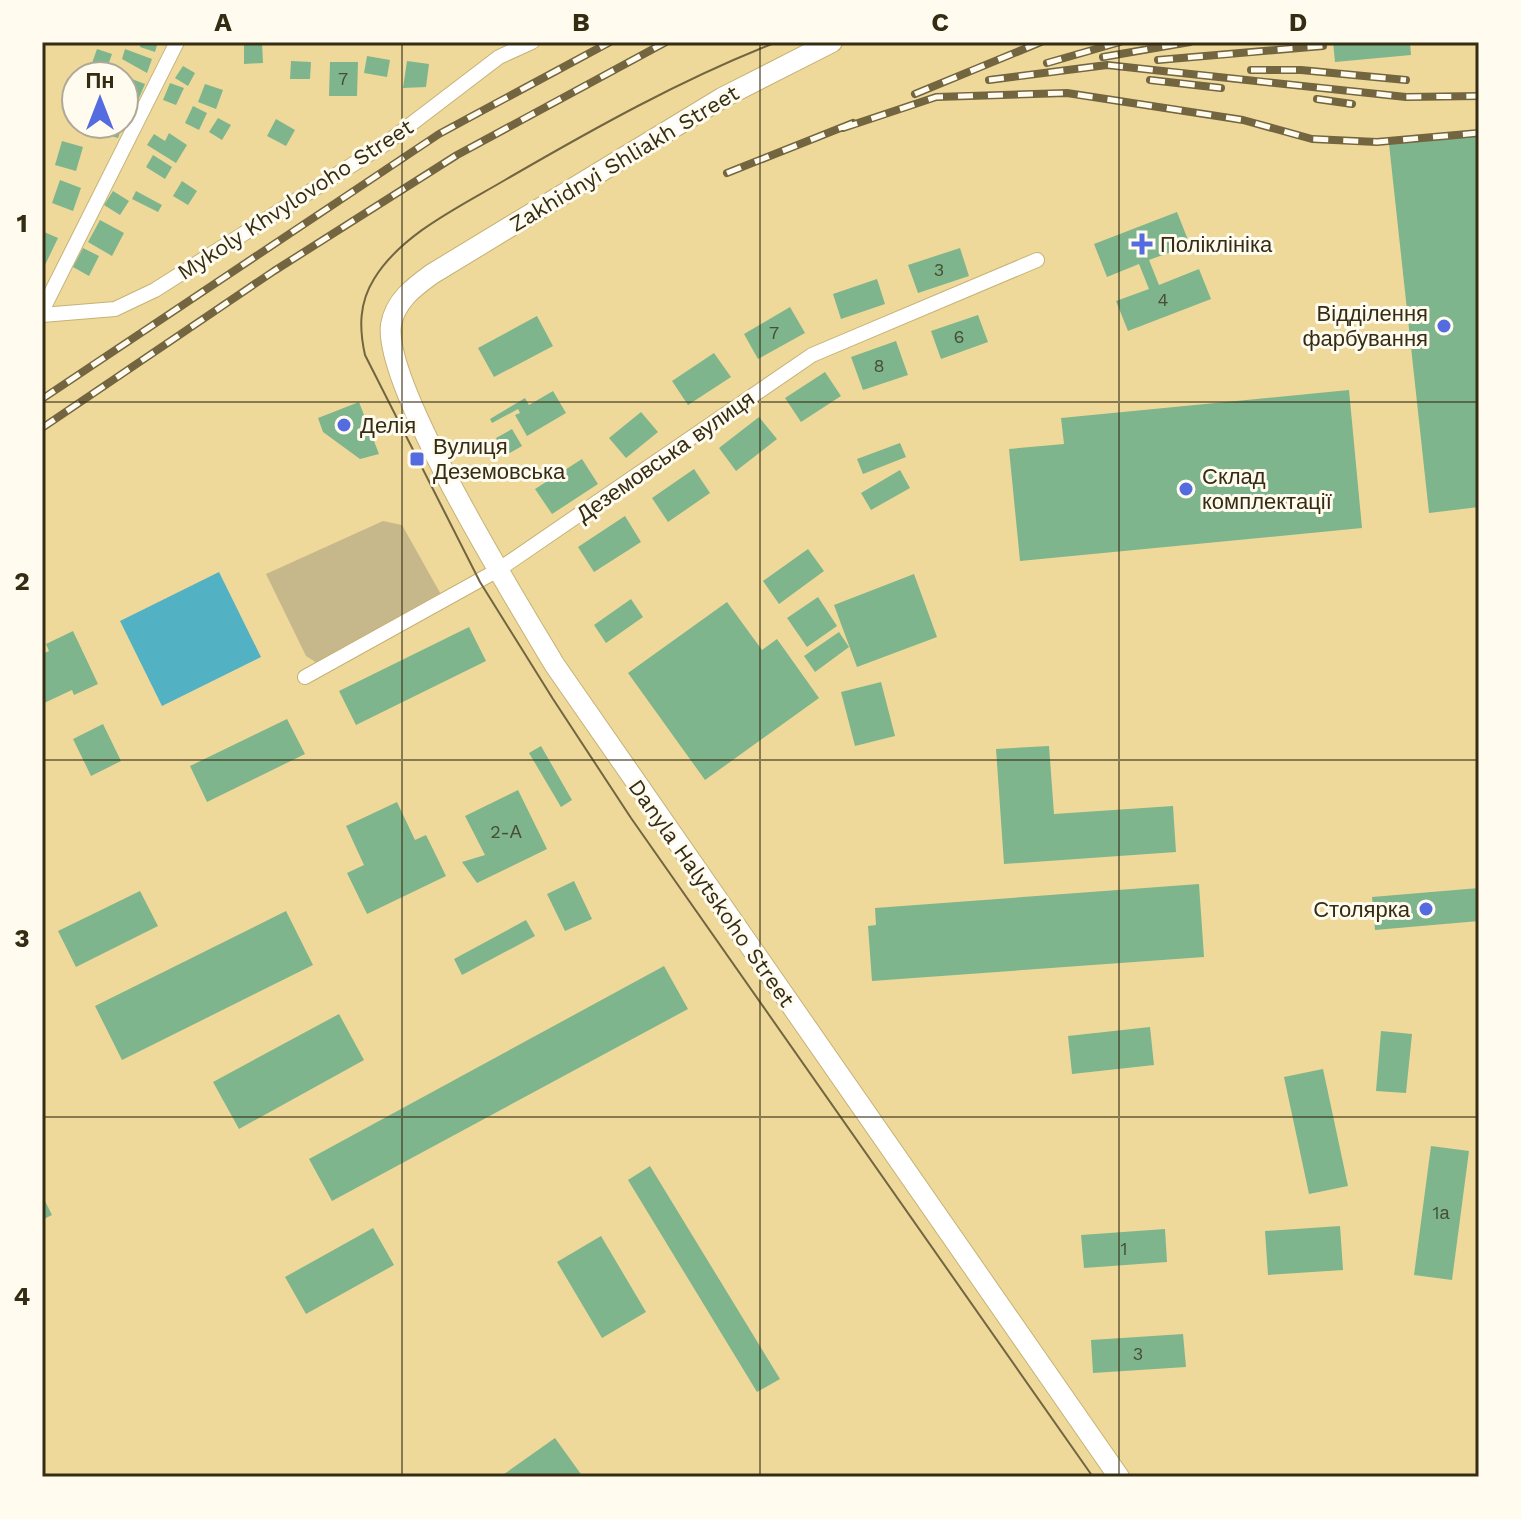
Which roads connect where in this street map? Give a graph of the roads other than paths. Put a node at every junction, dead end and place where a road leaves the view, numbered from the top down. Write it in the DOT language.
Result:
graph roads {
  1 [pos="177,42"];
  2 [pos="532,42"];
  3 [pos="832,42"];
  4 [pos="1037,260"];
  5 [pos="421,282"];
  6 [pos="42,313"];
  7 [pos="498,570"];
  8 [pos="305,677"];
  9 [pos="1119,1477"];
  1 -- 6 [label="street"];
  2 -- 6 [label="street, Mykoly Khvylovoho Street"];
  3 -- 5 [label="street, Zakhidnyi Shliakh Street"];
  4 -- 7 [label="street, Деземовська вулиця"];
  5 -- 7 [label="street, Danyla Halytskoho Street"];
  7 -- 8 [label="street, Деземовська вулиця"];
  7 -- 9 [label="street, Danyla Halytskoho Street"];
}
